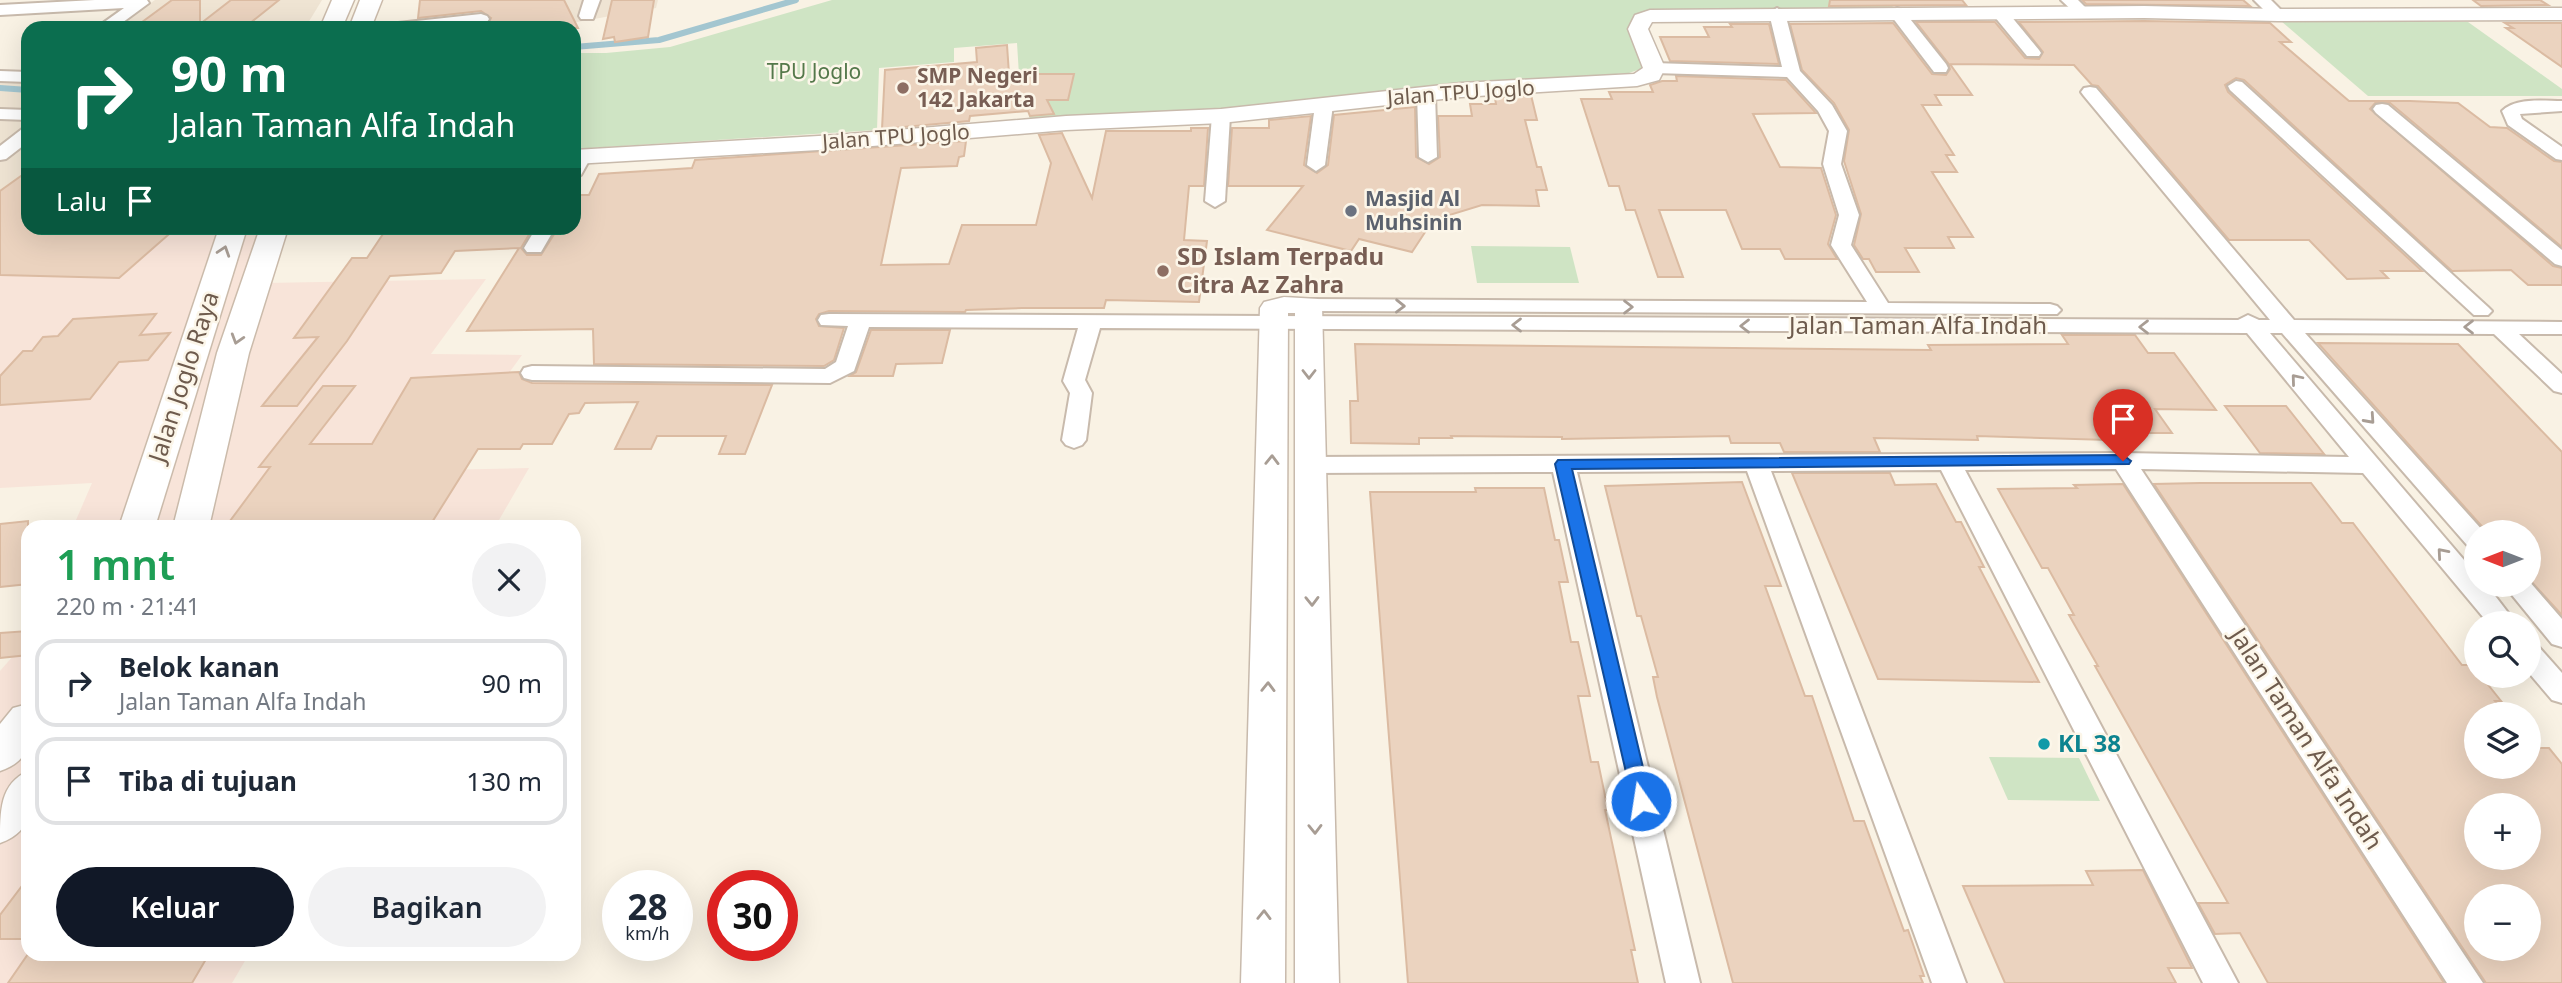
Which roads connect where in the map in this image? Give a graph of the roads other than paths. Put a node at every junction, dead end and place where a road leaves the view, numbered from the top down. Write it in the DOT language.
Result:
graph roads {
  1 [pos="343,0"];
  2 [pos="371,0"];
  3 [pos="592,0"];
  4 [pos="142,1"];
  5 [pos="2075,6"];
  6 [pos="2270,7"];
  7 [pos="0,10"];
  8 [pos="1777,13"];
  9 [pos="1897,13"];
  10 [pos="2000,13"];
  11 [pos="2562,14"];
  12 [pos="587,16"];
  13 [pos="481,19"];
  14 [pos="114,21"];
  15 [pos="334,21"];
  16 [pos="363,21"];
  17 [pos="463,21"];
  18 [pos="2033,53"];
  19 [pos="1654,68"];
  20 [pos="1940,68"];
  21 [pos="1792,72"];
  22 [pos="0,76"];
  23 [pos="21,76"];
  24 [pos="2236,86"];
  25 [pos="2090,92"];
  26 [pos="1426,94"];
  27 [pos="1324,105"];
  28 [pos="2562,106"];
  29 [pos="2382,109"];
  30 [pos="0,114"];
  31 [pos="21,115"];
  32 [pos="1222,116"];
  33 [pos="21,138"];
  34 [pos="0,155"];
  35 [pos="2562,155"];
  36 [pos="1428,157"];
  37 [pos="581,162"];
  38 [pos="1316,165"];
  39 [pos="1215,201"];
  40 [pos="231,235"];
  41 [pos="272,235"];
  42 [pos="541,235"];
  43 [pos="534,248"];
  44 [pos="2562,260"];
  45 [pos="1881,308"];
  46 [pos="2481,310"];
  47 [pos="2562,312"];
  48 [pos="1308,315"];
  49 [pos="829,320"];
  50 [pos="2248,320"];
  51 [pos="860,321"];
  52 [pos="1091,321"];
  53 [pos="2283,321"];
  54 [pos="1274,324"];
  55 [pos="2499,327"];
  56 [pos="2562,328"];
  57 [pos="532,373"];
  58 [pos="2562,386"];
  59 [pos="1074,440"];
  60 [pos="2123,461"];
  61 [pos="1949,462"];
  62 [pos="1756,463"];
  63 [pos="1563,464"];
  64 [pos="1310,465"];
  65 [pos="2367,465"];
  66 [pos="139,520"];
  67 [pos="193,520"];
  68 [pos="2464,525"];
  69 [pos="2527,597"];
  70 [pos="2493,611"];
  71 [pos="2562,637"];
  72 [pos="2541,667"];
  73 [pos="2562,692"];
  74 [pos="21,728"];
  75 [pos="0,754"];
  76 [pos="21,798"];
  77 [pos="0,824"];
  78 [pos="1263,983"];
  79 [pos="1317,983"];
  80 [pos="1683,983"];
  81 [pos="1949,983"];
  82 [pos="2221,983"];
  83 [pos="2466,983"];
  1 -- 15 [label="main road"];
  2 -- 16 [label="main road"];
  3 -- 12 [label="street"];
  4 -- 7 [label="street"];
  4 -- 14 [label="street"];
  5 -- 6 [label="street"];
  5 -- 10 [label="street"];
  6 -- 11 [label="street"];
  8 -- 9 [label="street"];
  8 -- 19 [label="street"];
  8 -- 21 [label="street"];
  9 -- 10 [label="street"];
  9 -- 20 [label="street"];
  10 -- 18 [label="street"];
  13 -- 17 [label="street"];
  19 -- 21 [label="street"];
  19 -- 26 [label="street, Jalan TPU Joglo"];
  21 -- 45 [label="street"];
  22 -- 23 [label="street"];
  24 -- 46 [label="street"];
  25 -- 53 [label="street"];
  26 -- 27 [label="street, Jalan TPU Joglo"];
  26 -- 36 [label="street"];
  27 -- 32 [label="street, Jalan TPU Joglo"];
  27 -- 38 [label="street"];
  28 -- 35 [label="street"];
  29 -- 44 [label="street"];
  30 -- 31 [label="street"];
  32 -- 37 [label="street, Jalan TPU Joglo"];
  32 -- 39 [label="street"];
  33 -- 34 [label="street"];
  66 -- 40 [label="main road, Jalan Joglo Raya, one-way"];
  41 -- 67 [label="main road, Jalan Joglo Raya, one-way"];
  42 -- 43 [label="street"];
  48 -- 45 [label="street, Jalan Taman Alfa Indah, one-way"];
  45 -- 50 [label="street, Jalan Taman Alfa Indah"];
  46 -- 47 [label="street, Jalan Taman Alfa Indah"];
  46 -- 53 [label="street, Jalan Taman Alfa Indah"];
  50 -- 48 [label="street, Jalan Taman Alfa Indah, one-way"];
  48 -- 54 [label="street"];
  48 -- 64 [label="street, one-way"];
  49 -- 51 [label="street"];
  50 -- 53 [label="street, Jalan Taman Alfa Indah"];
  65 -- 50 [label="street, one-way"];
  51 -- 52 [label="street"];
  51 -- 57 [label="street"];
  52 -- 54 [label="street"];
  52 -- 59 [label="street"];
  55 -- 53 [label="street, Jalan Taman Alfa Indah, one-way"];
  53 -- 68 [label="street, one-way"];
  78 -- 54 [label="street, one-way"];
  55 -- 56 [label="street, Jalan Taman Alfa Indah"];
  55 -- 58 [label="street"];
  60 -- 61 [label="street"];
  60 -- 65 [label="street"];
  60 -- 83 [label="street, Jalan Taman Alfa Indah"];
  61 -- 62 [label="street"];
  61 -- 82 [label="street"];
  62 -- 63 [label="street"];
  62 -- 81 [label="street"];
  63 -- 64 [label="street"];
  63 -- 80 [label="street"];
  64 -- 79 [label="street, one-way"];
  70 -- 65 [label="street, one-way"];
  69 -- 71 [label="street"];
  72 -- 73 [label="street"];
  74 -- 75 [label="main road"];
  76 -- 77 [label="main road"];
}
